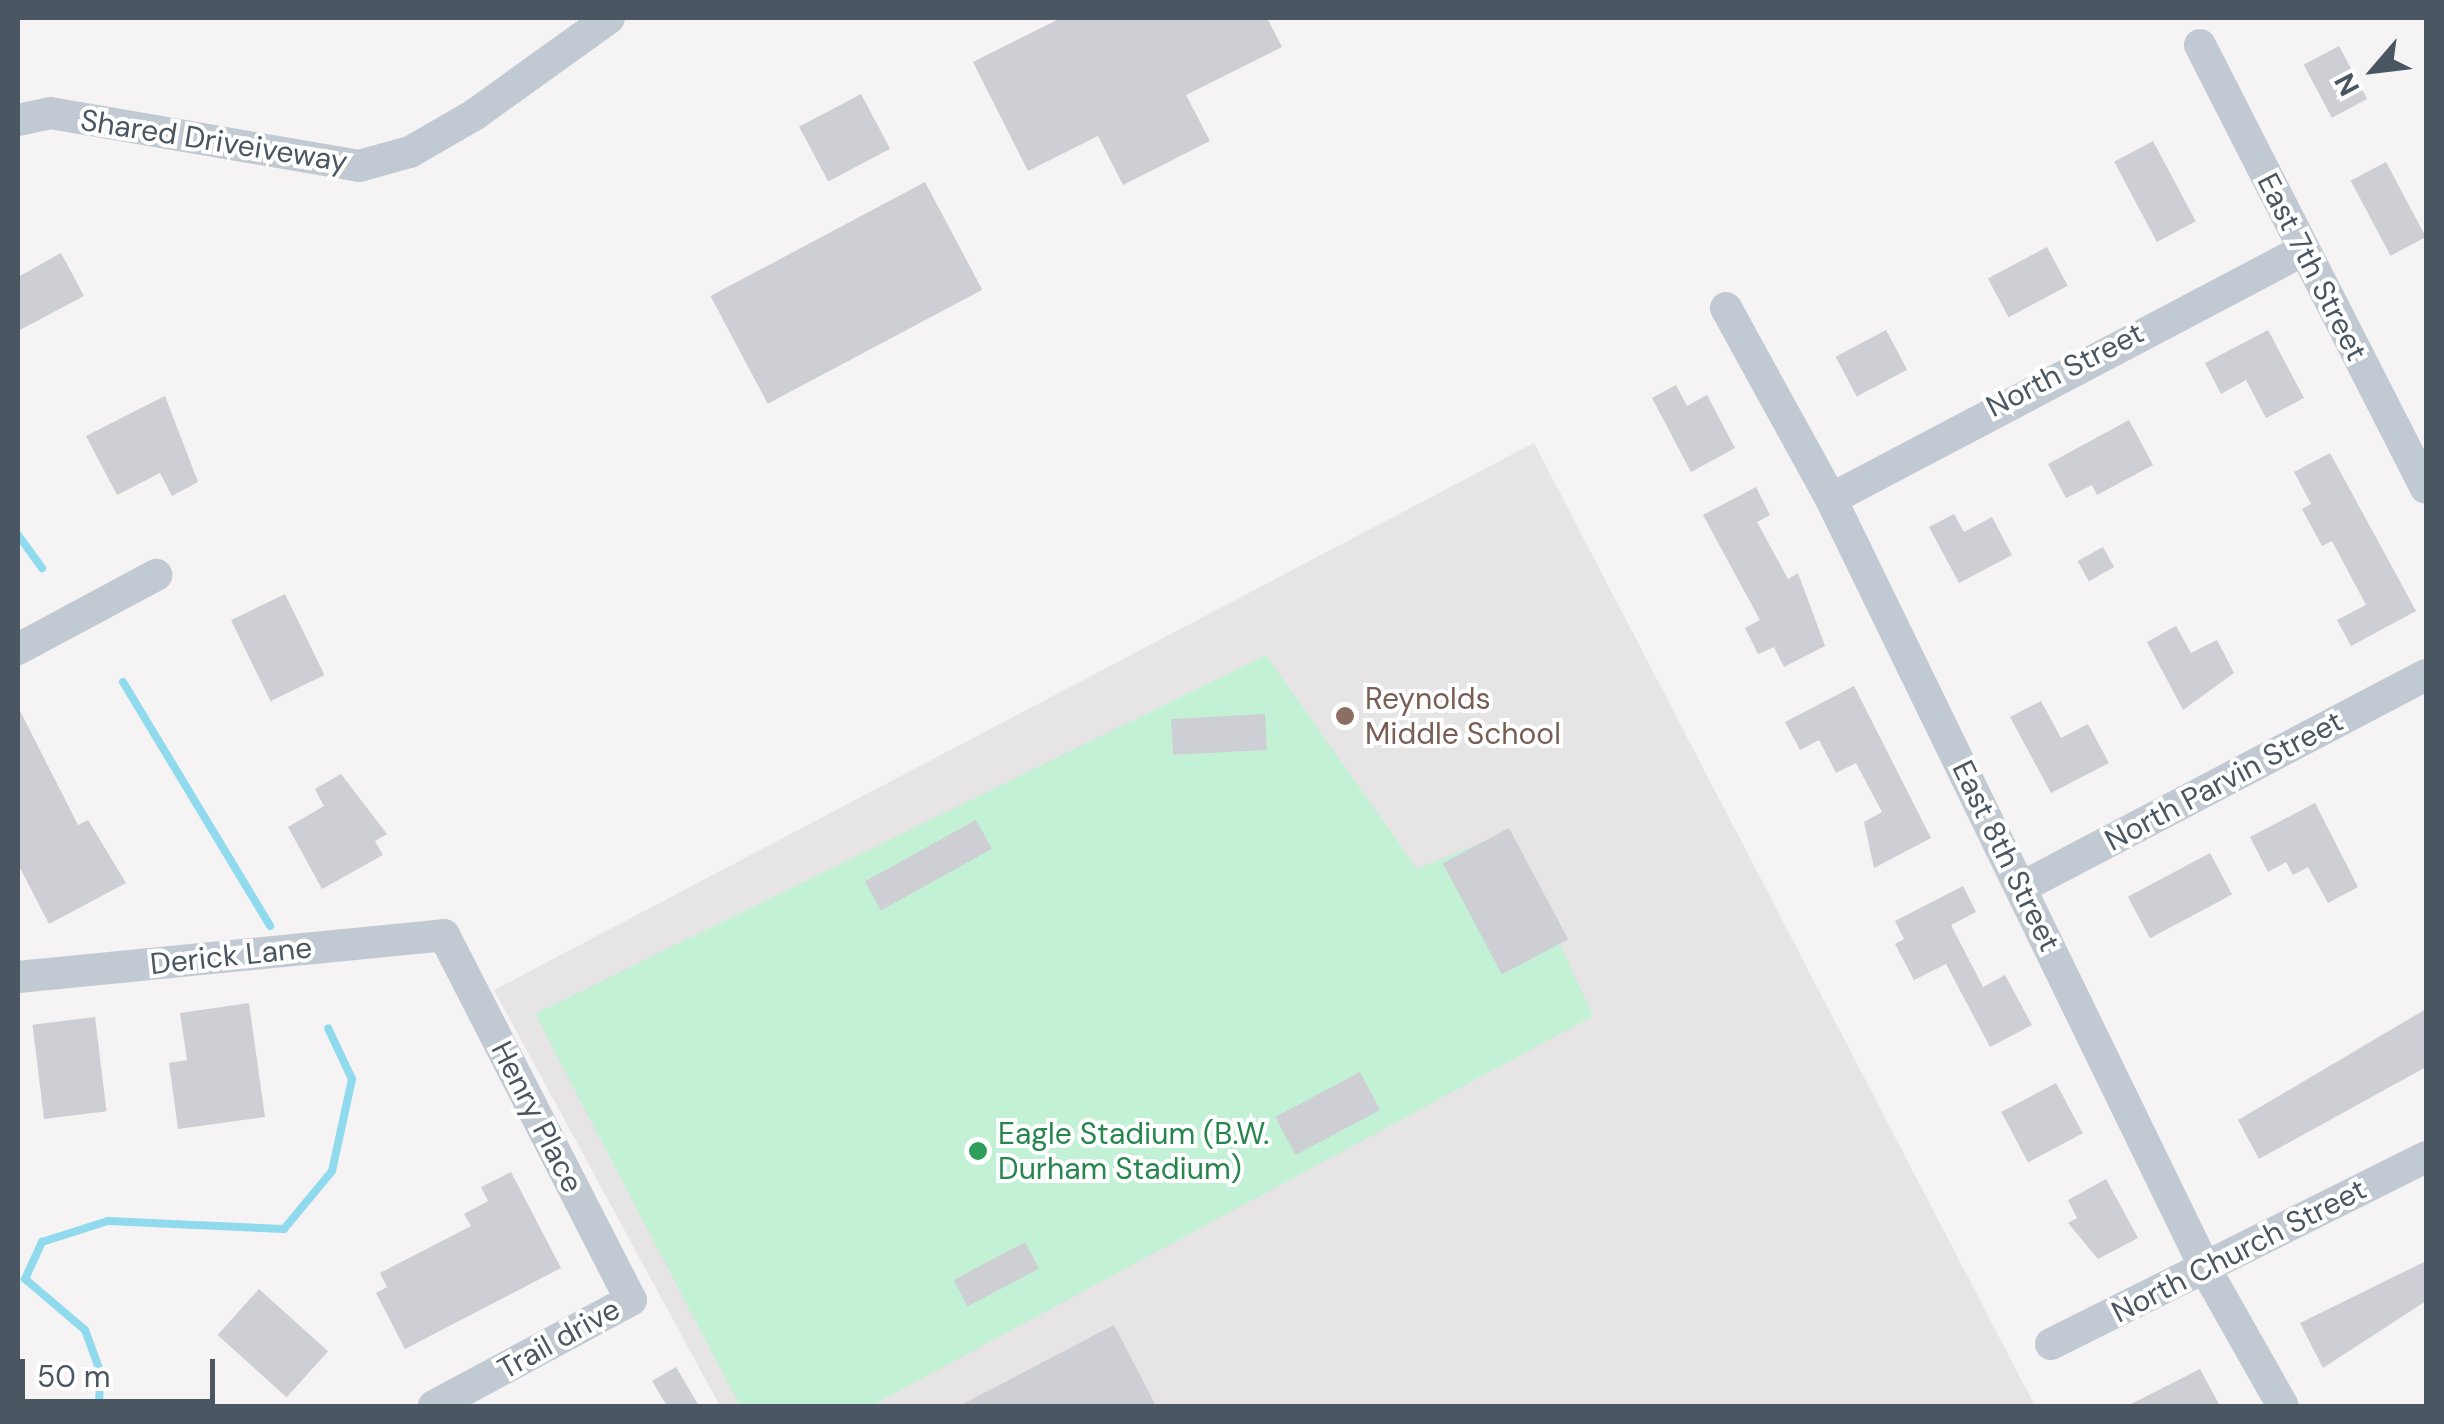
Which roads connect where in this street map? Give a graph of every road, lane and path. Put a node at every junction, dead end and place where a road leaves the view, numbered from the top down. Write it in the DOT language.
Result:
graph roads {
  1 [pos="608,18"];
  2 [pos="2200,45"];
  3 [pos="18,120"];
  4 [pos="2302,250"];
  5 [pos="1726,308"];
  6 [pos="2426,488"];
  7 [pos="1832,499"];
  8 [pos="156,574"];
  9 [pos="18,649"];
  10 [pos="2426,676"];
  11 [pos="2022,887"];
  12 [pos="444,935"];
  13 [pos="18,977"];
  14 [pos="2426,1157"];
  15 [pos="2206,1270"];
  16 [pos="631,1300"];
  17 [pos="2051,1344"];
  18 [pos="434,1406"];
  19 [pos="2283,1406"];
  1 -- 3 [label="street, Shared Driveiveway"];
  2 -- 4 [label="street, East 7th Street"];
  4 -- 6 [label="street, East 7th Street"];
  4 -- 7 [label="street, North Street"];
  5 -- 7 [label="street, East 8th Street"];
  7 -- 11 [label="street, East 8th Street"];
  8 -- 9 [label="street"];
  10 -- 11 [label="street, North Parvin Street"];
  11 -- 15 [label="street, East 8th Street"];
  12 -- 13 [label="street, Derick Lane"];
  12 -- 16 [label="street, Henry Place"];
  14 -- 15 [label="street, North Church Street"];
  15 -- 17 [label="street, North Church Street"];
  15 -- 19 [label="street, East 8th Street"];
  16 -- 18 [label="street, Trail drive"];
}
